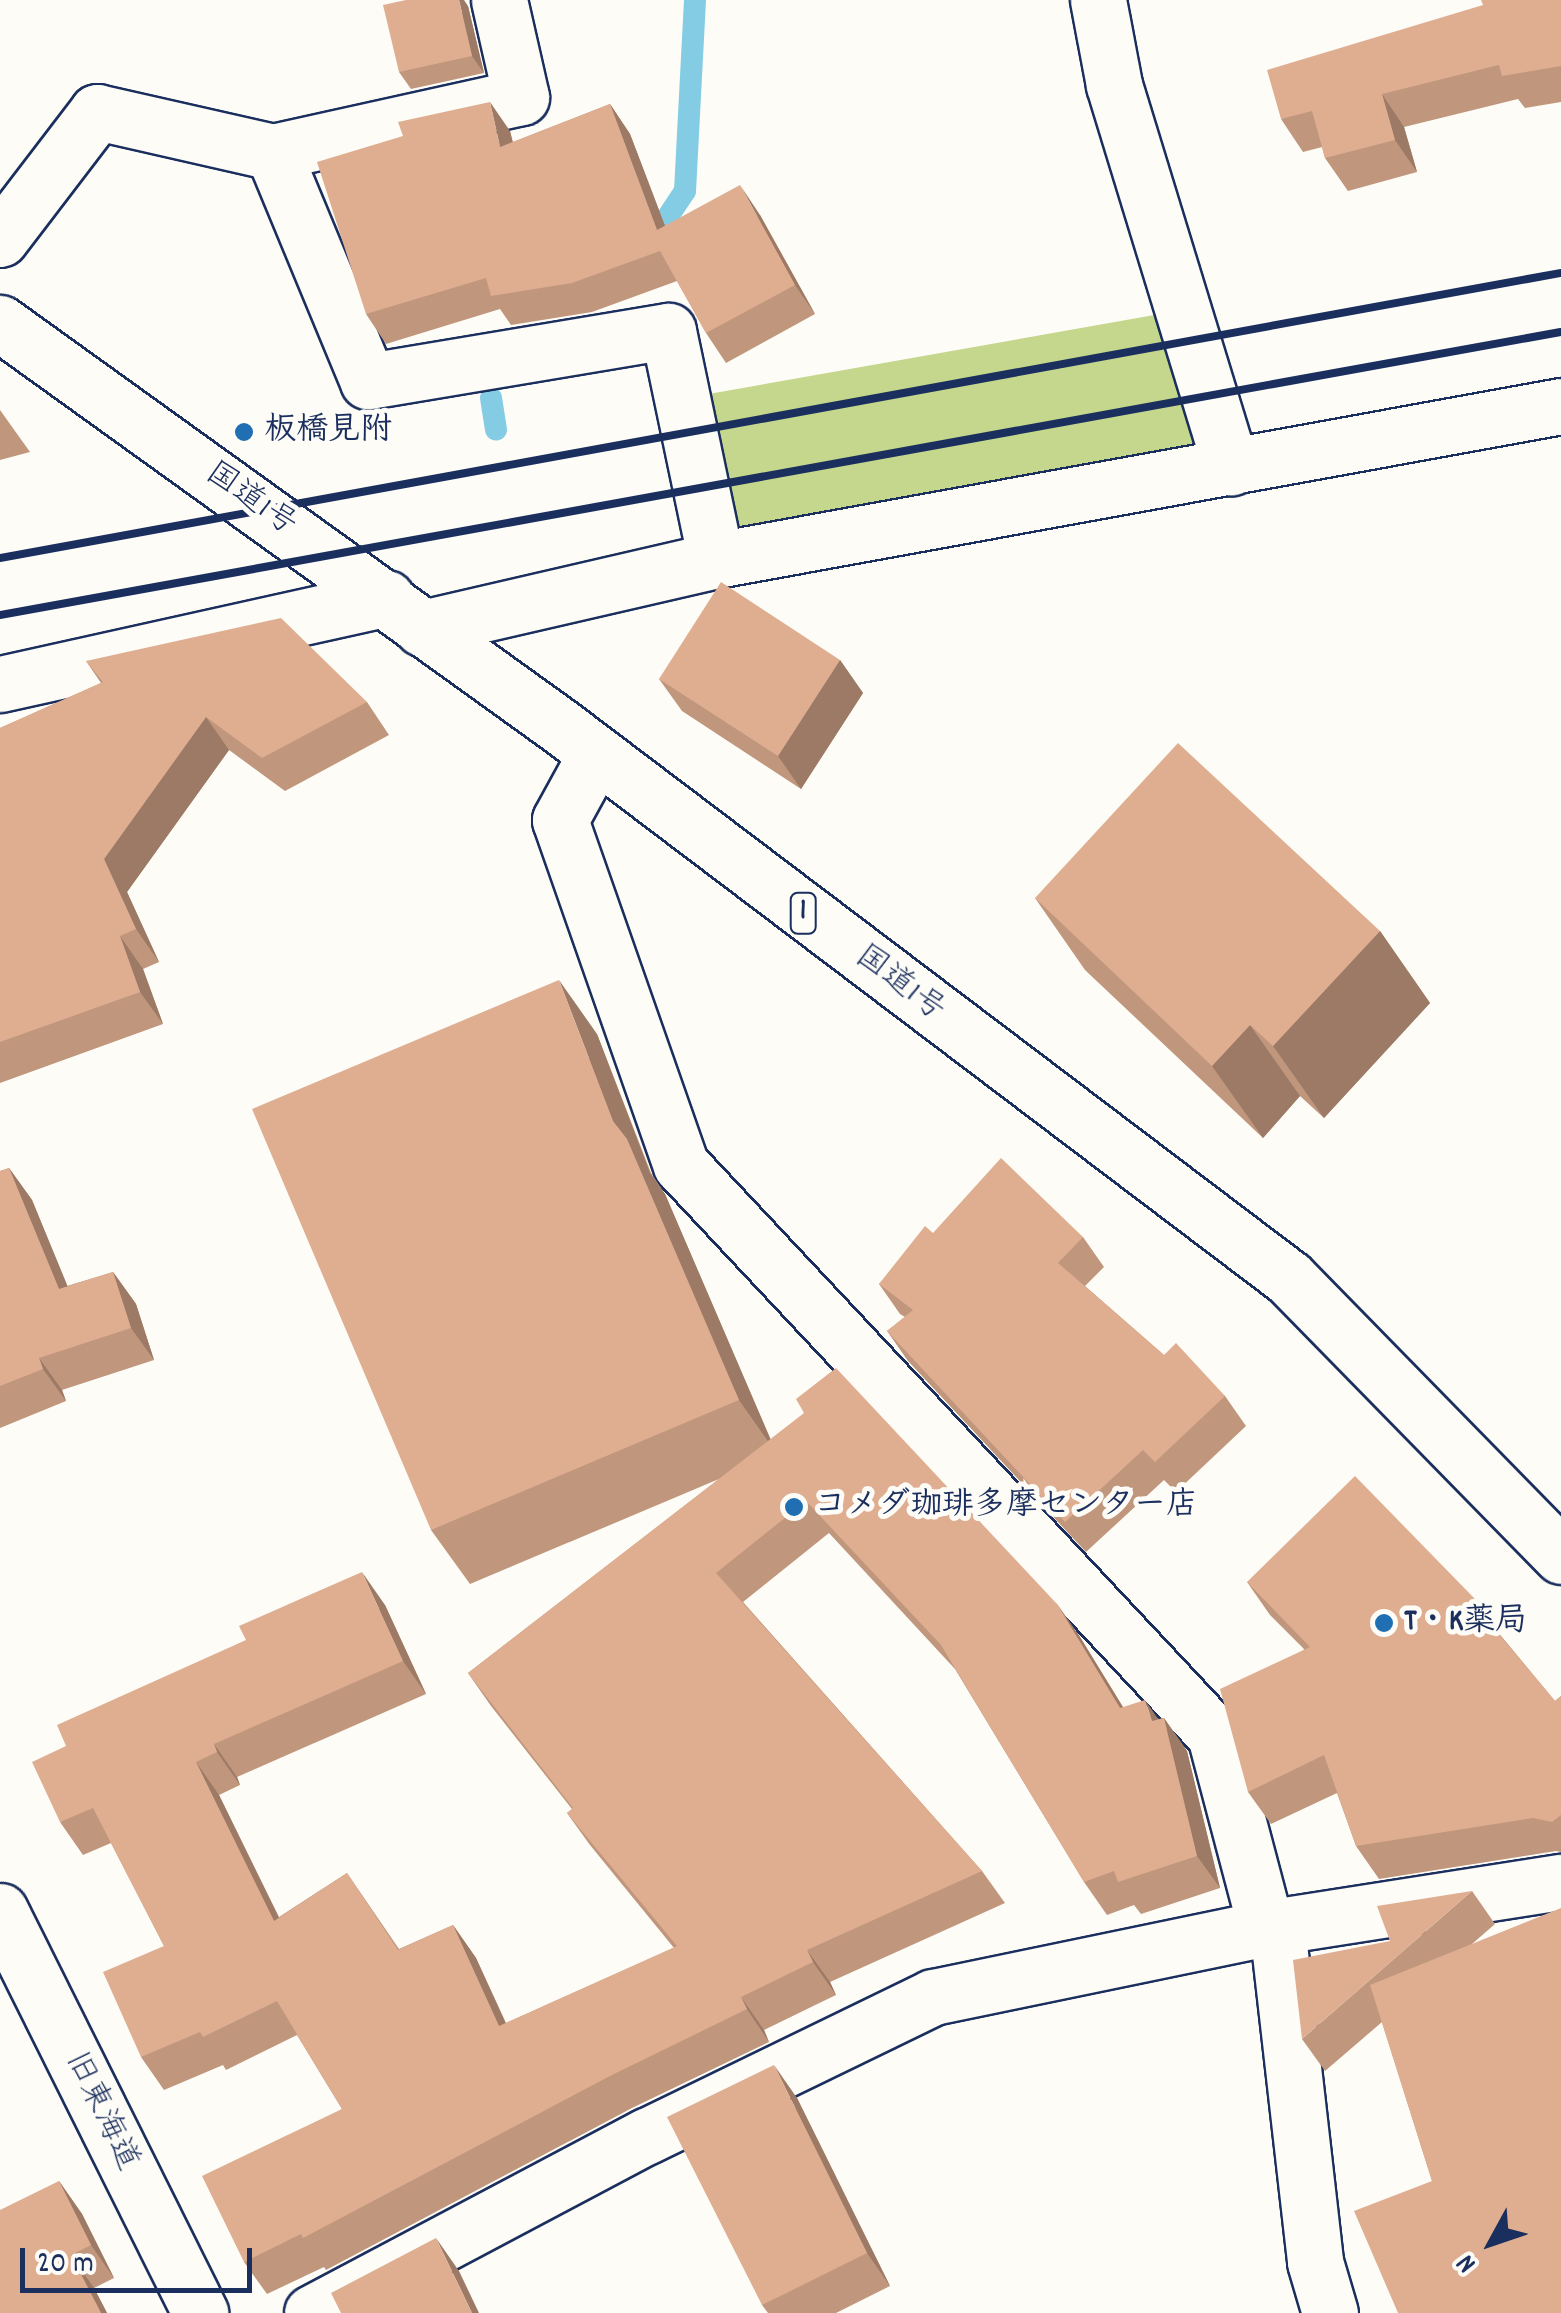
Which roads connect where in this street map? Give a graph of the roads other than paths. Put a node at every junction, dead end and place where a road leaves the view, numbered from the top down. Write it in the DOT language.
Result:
graph roads {
  1 [pos="498,0"];
  2 [pos="1098,0"];
  3 [pos="272,152"];
  4 [pos="0,239"];
  5 [pos="0,324"];
  6 [pos="1561,406"];
  7 [pos="1231,468"];
  8 [pos="716,560"];
  9 [pos="404,613"];
  10 [pos="0,684"];
  11 [pos="595,756"];
  12 [pos="1561,1556"];
  13 [pos="1561,1882"];
  14 [pos="0,1911"];
  15 [pos="1272,1927"];
  16 [pos="200,2313"];
  17 [pos="312,2313"];
  18 [pos="1330,2313"];
  1 -- 3 [label="main road"];
  2 -- 7 [label="main road"];
  3 -- 4 [label="main road"];
  3 -- 8 [label="main road"];
  5 -- 9 [label="main road, 国道1号 / 1"];
  6 -- 7 [label="main road"];
  7 -- 8 [label="main road"];
  8 -- 9 [label="main road"];
  9 -- 10 [label="main road"];
  9 -- 11 [label="main road, 国道1号 / 1"];
  11 -- 12 [label="main road, 国道1号 / 1"];
  11 -- 15 [label="main road"];
  13 -- 15 [label="main road"];
  14 -- 16 [label="main road, 旧東海道"];
  15 -- 17 [label="main road"];
  15 -- 18 [label="main road"];
}
